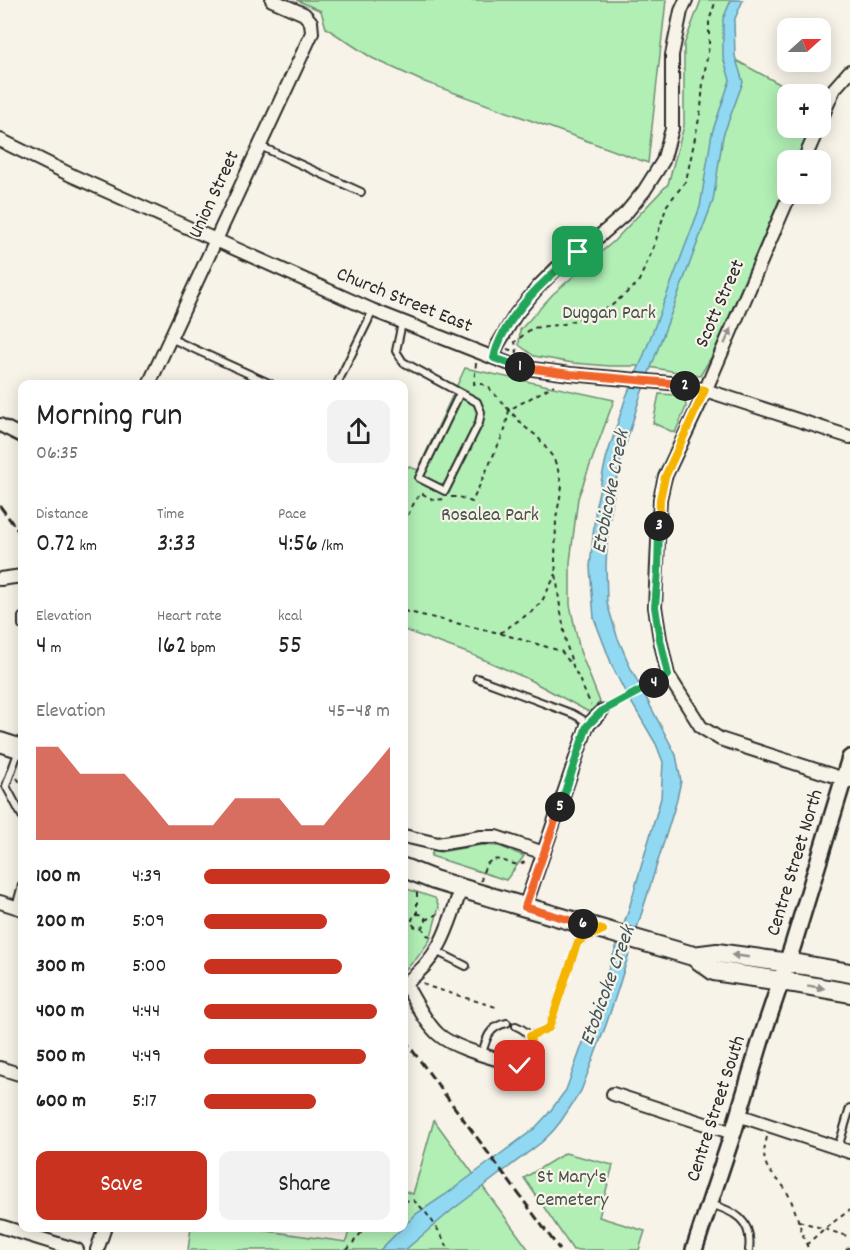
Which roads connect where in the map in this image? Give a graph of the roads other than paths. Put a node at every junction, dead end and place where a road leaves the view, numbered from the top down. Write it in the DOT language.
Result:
graph roads {
  1 [pos="272,0"];
  2 [pos="686,0"];
  3 [pos="850,71"];
  4 [pos="831,96"];
  5 [pos="0,140"];
  6 [pos="260,146"];
  7 [pos="361,192"];
  8 [pos="786,204"];
  9 [pos="216,240"];
  10 [pos="372,310"];
  11 [pos="402,323"];
  12 [pos="170,338"];
  13 [pos="494,358"];
  14 [pos="151,380"];
  15 [pos="262,380"];
  16 [pos="339,380"];
  17 [pos="705,390"];
  18 [pos="460,393"];
  19 [pos="0,425"];
  20 [pos="18,434"];
  21 [pos="850,437"];
  22 [pos="18,577"];
  23 [pos="0,579"];
  24 [pos="668,675"];
  25 [pos="477,678"];
  26 [pos="647,686"];
  27 [pos="602,711"];
  28 [pos="587,726"];
  29 [pos="0,742"];
  30 [pos="18,747"];
  31 [pos="18,756"];
  32 [pos="850,758"];
  33 [pos="847,780"];
  34 [pos="18,808"];
  35 [pos="408,837"];
  36 [pos="544,853"];
  37 [pos="408,869"];
  38 [pos="461,888"];
  39 [pos="0,902"];
  40 [pos="525,907"];
  41 [pos="18,908"];
  42 [pos="603,930"];
  43 [pos="436,951"];
  44 [pos="693,956"];
  45 [pos="787,963"];
  46 [pos="466,966"];
  47 [pos="850,973"];
  48 [pos="408,981"];
  49 [pos="781,981"];
  50 [pos="408,990"];
  51 [pos="850,993"];
  52 [pos="507,1023"];
  53 [pos="516,1026"];
  54 [pos="530,1036"];
  55 [pos="482,1054"];
  56 [pos="520,1066"];
  57 [pos="0,1068"];
  58 [pos="18,1074"];
  59 [pos="613,1094"];
  60 [pos="850,1108"];
  61 [pos="738,1115"];
  62 [pos="733,1133"];
  63 [pos="844,1150"];
  64 [pos="709,1203"];
  65 [pos="0,1226"];
  66 [pos="18,1232"];
  67 [pos="19,1232"];
  68 [pos="103,1232"];
  69 [pos="77,1250"];
  70 [pos="97,1250"];
  71 [pos="694,1250"];
  72 [pos="749,1250"];
  1 -- 6 [label="street, Union Street"];
  2 -- 13 [label="street"];
  3 -- 4 [label="street"];
  5 -- 9 [label="street, Church Street East"];
  6 -- 7 [label="lane"];
  6 -- 9 [label="street, Union Street"];
  17 -- 8 [label="street, Scott Street, one-way"];
  9 -- 10 [label="street, Church Street East"];
  9 -- 12 [label="street, Union Street"];
  10 -- 11 [label="street, Church Street East"];
  10 -- 16 [label="lane"];
  11 -- 13 [label="street, Church Street East"];
  11 -- 18 [label="lane"];
  12 -- 14 [label="street, Union Street"];
  12 -- 15 [label="lane"];
  13 -- 17 [label="street, Church Street East"];
  17 -- 21 [label="street, Church Street East"];
  17 -- 24 [label="street, Scott Street"];
  18 -- 18 [label="lane"];
  19 -- 20 [label="street"];
  22 -- 23 [label="street"];
  24 -- 26 [label="street"];
  24 -- 33 [label="street, Scott Street"];
  25 -- 28 [label="lane"];
  27 -- 28 [label="street"];
  28 -- 36 [label="street"];
  29 -- 30 [label="main road"];
  31 -- 34 [label="lane"];
  32 -- 33 [label="street, Centre Street North"];
  33 -- 45 [label="street, Centre Street North"];
  35 -- 36 [label="street"];
  36 -- 40 [label="street"];
  37 -- 38 [label="main road"];
  38 -- 40 [label="main road"];
  38 -- 43 [label="street"];
  39 -- 41 [label="street"];
  40 -- 42 [label="main road"];
  42 -- 44 [label="main road"];
  42 -- 54 [label="lane"];
  43 -- 46 [label="lane"];
  43 -- 48 [label="street"];
  45 -- 44 [label="main road, one-way"];
  44 -- 49 [label="main road"];
  45 -- 47 [label="main road"];
  45 -- 49 [label="street, Centre Street North"];
  49 -- 51 [label="main road, one-way"];
  49 -- 61 [label="street, Centre Street South"];
  50 -- 55 [label="street"];
  52 -- 55 [label="lane"];
  53 -- 54 [label="lane"];
  54 -- 56 [label="lane"];
  55 -- 56 [label="street"];
  57 -- 58 [label="street"];
  59 -- 62 [label="street"];
  60 -- 63 [label="lane"];
  61 -- 62 [label="street, Centre Street South"];
  61 -- 63 [label="street"];
  62 -- 64 [label="street, Centre Street South"];
  64 -- 71 [label="street, Centre Street South"];
  64 -- 72 [label="lane"];
  65 -- 66 [label="street"];
  67 -- 69 [label="street"];
  68 -- 70 [label="street"];
}
